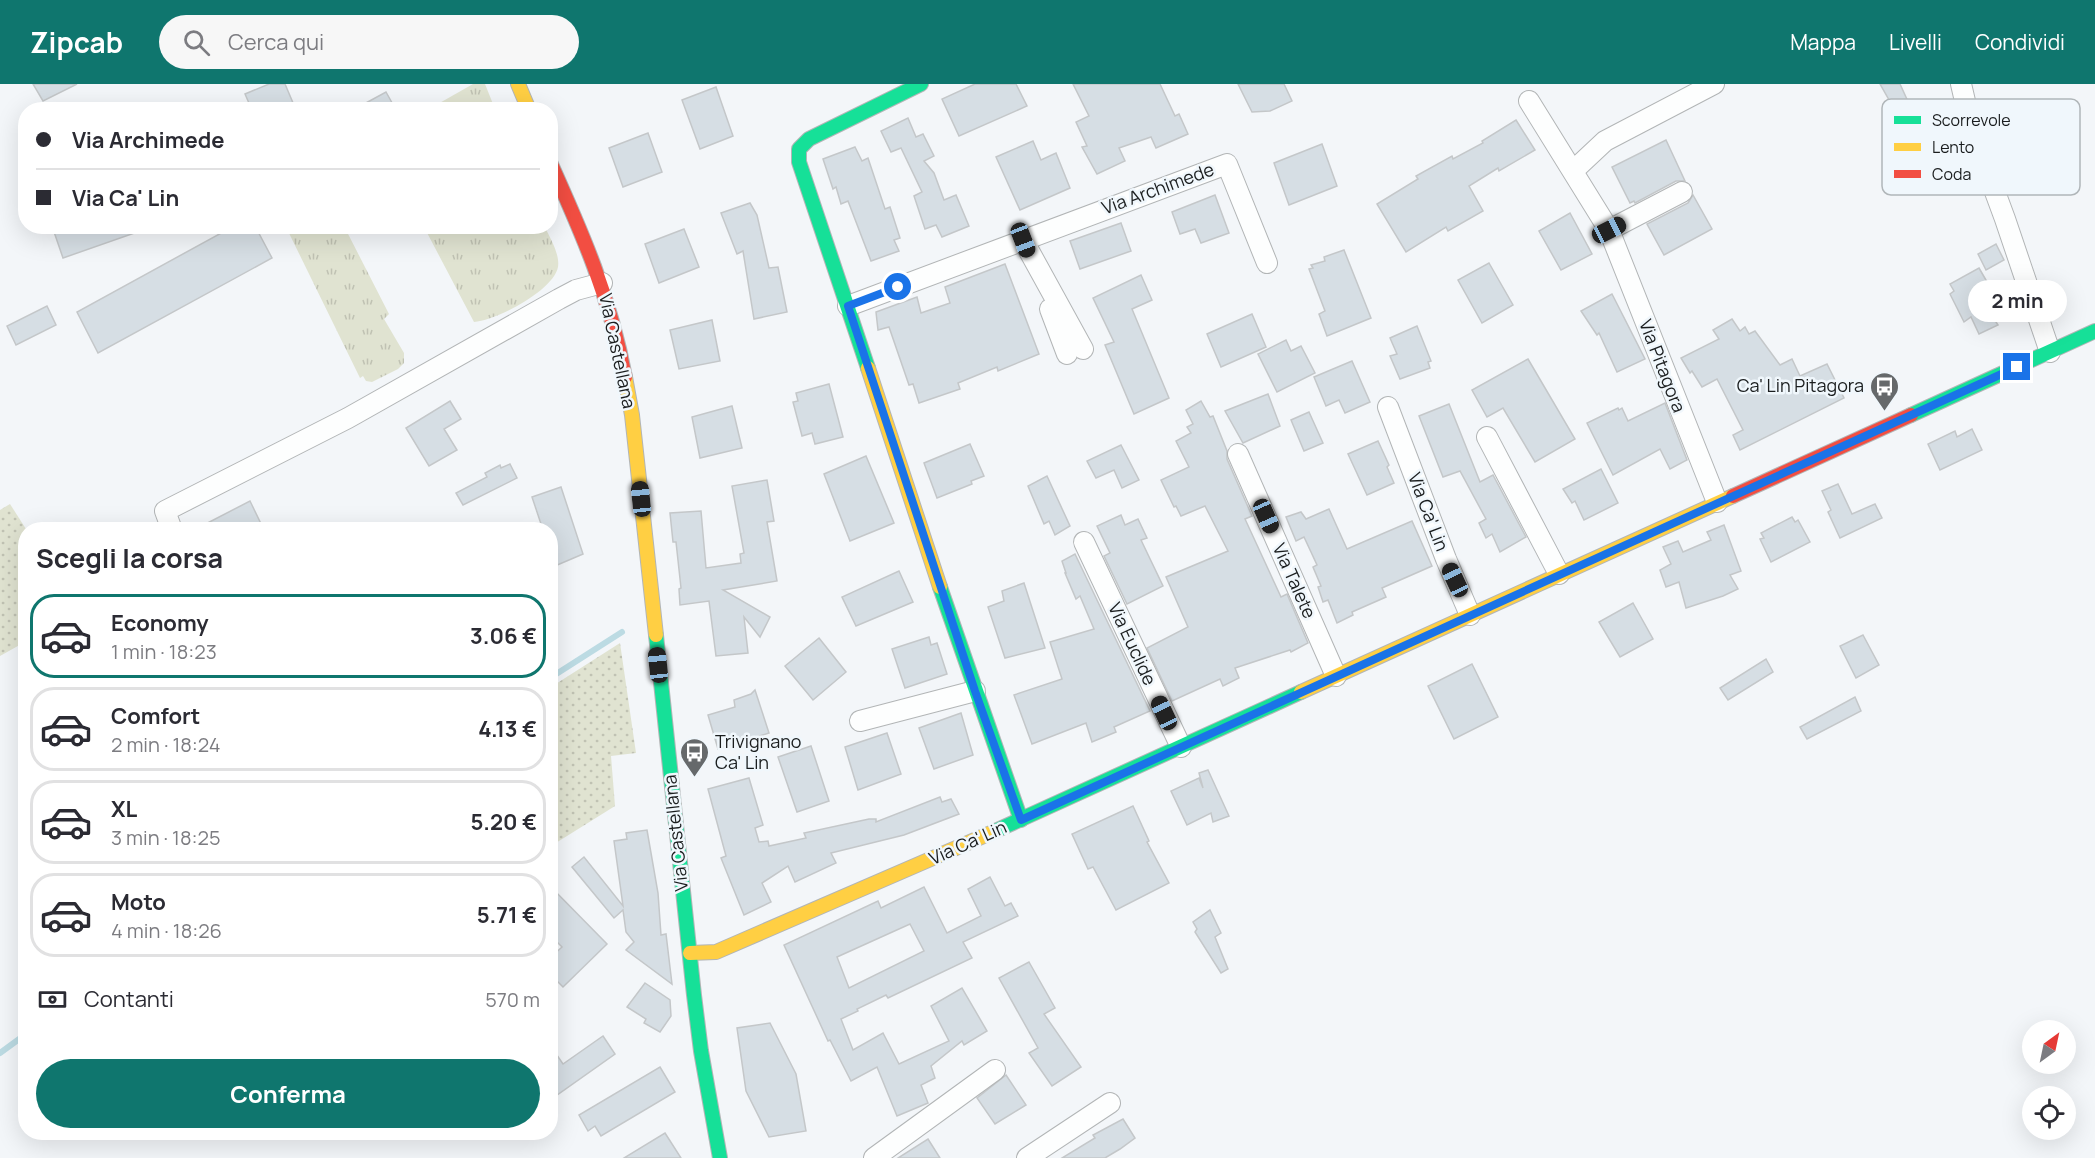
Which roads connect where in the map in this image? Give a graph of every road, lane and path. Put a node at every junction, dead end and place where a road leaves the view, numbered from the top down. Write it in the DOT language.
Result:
graph roads {
  1 [pos="518,84"];
  2 [pos="921,84"];
  3 [pos="1714,84"];
  4 [pos="1961,84"];
  5 [pos="1964,99"];
  6 [pos="1529,101"];
  7 [pos="526,102"];
  8 [pos="1573,171"];
  9 [pos="558,181"];
  10 [pos="1682,192"];
  11 [pos="1996,195"];
  12 [pos="1609,230"];
  13 [pos="1023,240"];
  14 [pos="1268,263"];
  15 [pos="602,284"];
  16 [pos="848,306"];
  17 [pos="2095,331"];
  18 [pos="1075,352"];
  19 [pos="2050,352"];
  20 [pos="1388,407"];
  21 [pos="1487,437"];
  22 [pos="1238,454"];
  23 [pos="1717,502"];
  24 [pos="169,522"];
  25 [pos="1084,542"];
  26 [pos="1558,574"];
  27 [pos="1470,615"];
  28 [pos="1336,676"];
  29 [pos="975,691"];
  30 [pos="860,721"];
  31 [pos="1181,747"];
  32 [pos="1021,820"];
  33 [pos="690,953"];
  34 [pos="995,1070"];
  35 [pos="1110,1103"];
  36 [pos="720,1158"];
  37 [pos="874,1158"];
  38 [pos="1027,1158"];
  1 -- 7 [label="street"];
  2 -- 16 [label="street"];
  3 -- 8 [label="street"];
  4 -- 5 [label="street"];
  6 -- 8 [label="street, Via Pitagora"];
  8 -- 12 [label="street, Via Pitagora"];
  9 -- 15 [label="street, Via Castellana"];
  10 -- 12 [label="street"];
  11 -- 19 [label="street"];
  12 -- 23 [label="street, Via Pitagora"];
  13 -- 14 [label="street, Via Archimede"];
  13 -- 16 [label="street, Via Archimede"];
  13 -- 18 [label="street"];
  15 -- 24 [label="street"];
  15 -- 33 [label="street, Via Castellana"];
  16 -- 29 [label="street"];
  17 -- 19 [label="street, Via Ca' Lin"];
  19 -- 23 [label="street, Via Ca' Lin"];
  20 -- 27 [label="street, Via Ca' Lin"];
  21 -- 26 [label="street"];
  22 -- 28 [label="street, Via Talete"];
  23 -- 26 [label="street, Via Ca' Lin"];
  25 -- 31 [label="street, Via Euclide"];
  26 -- 27 [label="street, Via Ca' Lin"];
  27 -- 28 [label="street, Via Ca' Lin"];
  28 -- 31 [label="street, Via Ca' Lin"];
  29 -- 30 [label="street"];
  29 -- 32 [label="street"];
  31 -- 32 [label="street, Via Ca' Lin"];
  32 -- 33 [label="street, Via Ca' Lin"];
  33 -- 36 [label="street, Via Castellana"];
  34 -- 37 [label="street"];
  35 -- 38 [label="street"];
}
